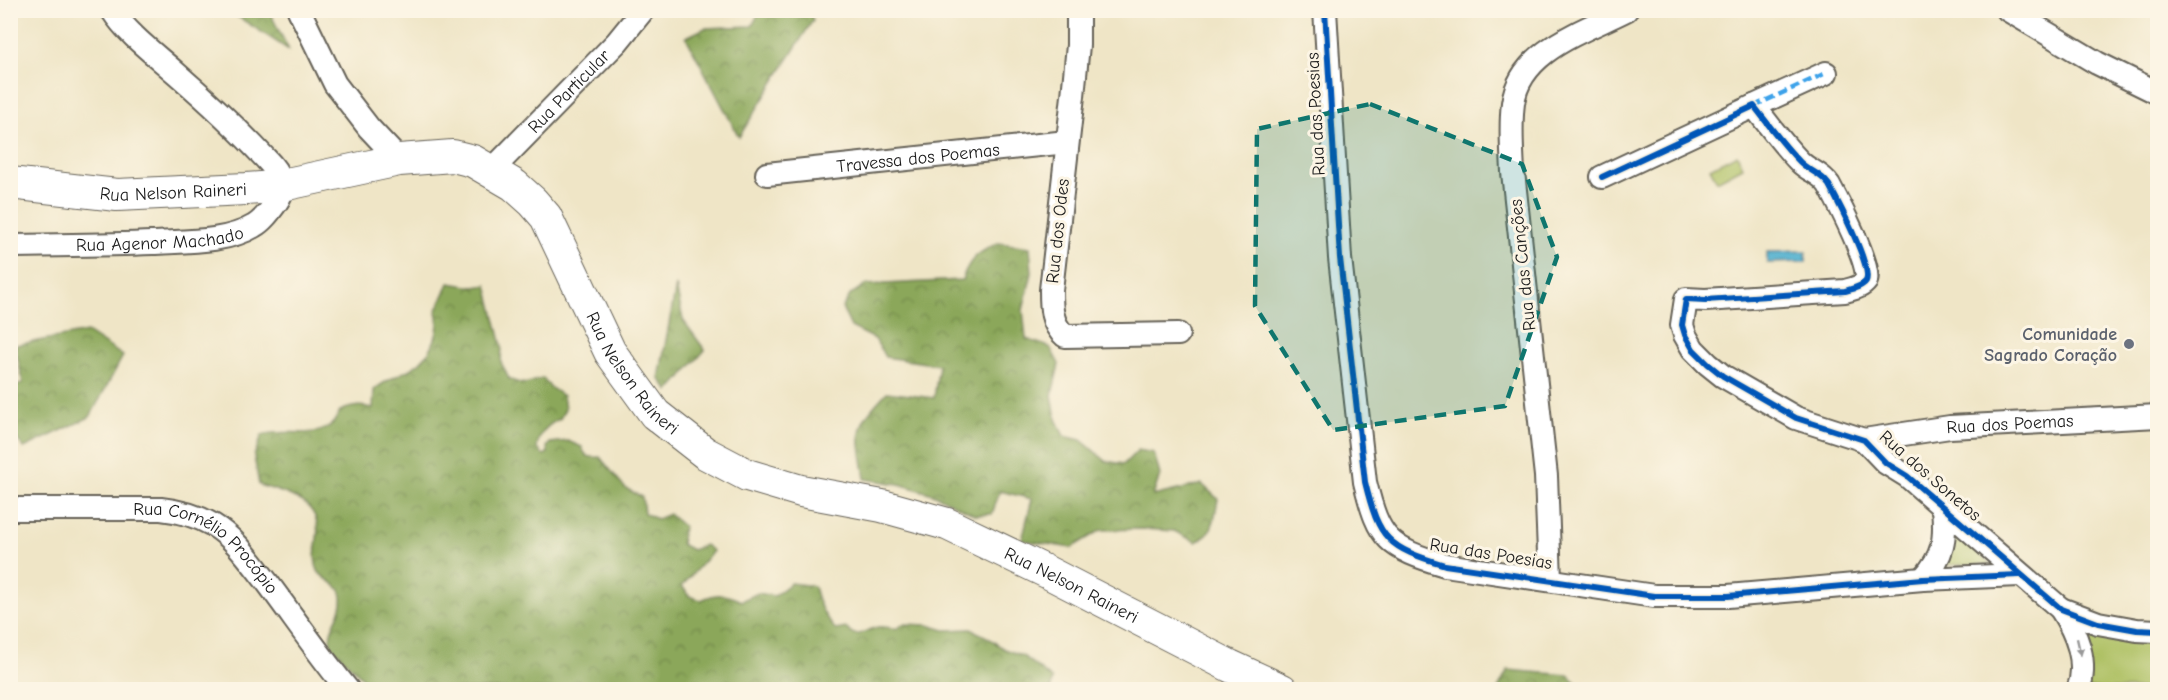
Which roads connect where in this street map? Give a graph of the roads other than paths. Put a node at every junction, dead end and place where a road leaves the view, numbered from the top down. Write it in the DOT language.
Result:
graph roads {
  1 [pos="112,10"];
  2 [pos="643,10"];
  3 [pos="1078,10"];
  4 [pos="1325,10"];
  5 [pos="1626,10"];
  6 [pos="301,11"];
  7 [pos="2009,11"];
  8 [pos="1826,73"];
  9 [pos="2157,93"];
  10 [pos="1754,106"];
  11 [pos="1067,142"];
  12 [pos="399,160"];
  13 [pos="492,170"];
  14 [pos="767,174"];
  15 [pos="1602,177"];
  16 [pos="10,183"];
  17 [pos="282,184"];
  18 [pos="10,246"];
  19 [pos="1178,334"];
  20 [pos="2157,416"];
  21 [pos="1864,440"];
  22 [pos="1943,508"];
  23 [pos="10,509"];
  24 [pos="2020,575"];
  25 [pos="1550,579"];
  26 [pos="1923,579"];
  27 [pos="2061,609"];
  28 [pos="2157,631"];
  29 [pos="348,690"];
  30 [pos="1282,690"];
  31 [pos="2078,690"];
  1 -- 17 [label="street"];
  2 -- 13 [label="street, Rua Particular"];
  3 -- 11 [label="street, Rua dos Odes"];
  4 -- 25 [label="street, Rua das Poesias"];
  5 -- 25 [label="street, Rua das Canções"];
  6 -- 12 [label="street"];
  7 -- 9 [label="street"];
  8 -- 10 [label="street"];
  10 -- 15 [label="street"];
  10 -- 21 [label="street, Rua dos Sonetos"];
  11 -- 14 [label="street, Travessa dos Poemas"];
  11 -- 19 [label="street, Rua dos Odes"];
  12 -- 13 [label="main road, Rua Nelson Raineri"];
  12 -- 17 [label="main road, Rua Nelson Raineri"];
  13 -- 30 [label="main road, Rua Nelson Raineri"];
  16 -- 17 [label="main road, Rua Nelson Raineri"];
  17 -- 18 [label="street, Rua Agenor Machado"];
  20 -- 21 [label="street, Rua dos Poemas"];
  21 -- 22 [label="street, Rua dos Sonetos"];
  22 -- 24 [label="street, Rua dos Sonetos"];
  22 -- 26 [label="street"];
  23 -- 29 [label="street, Rua Cornélio Procópio"];
  24 -- 26 [label="street, Rua das Poesias"];
  24 -- 27 [label="street, Rua dos Sonetos"];
  25 -- 26 [label="street, Rua das Poesias"];
  27 -- 28 [label="street, Rua dos Sonetos"];
  27 -- 31 [label="street, one-way"];
}
